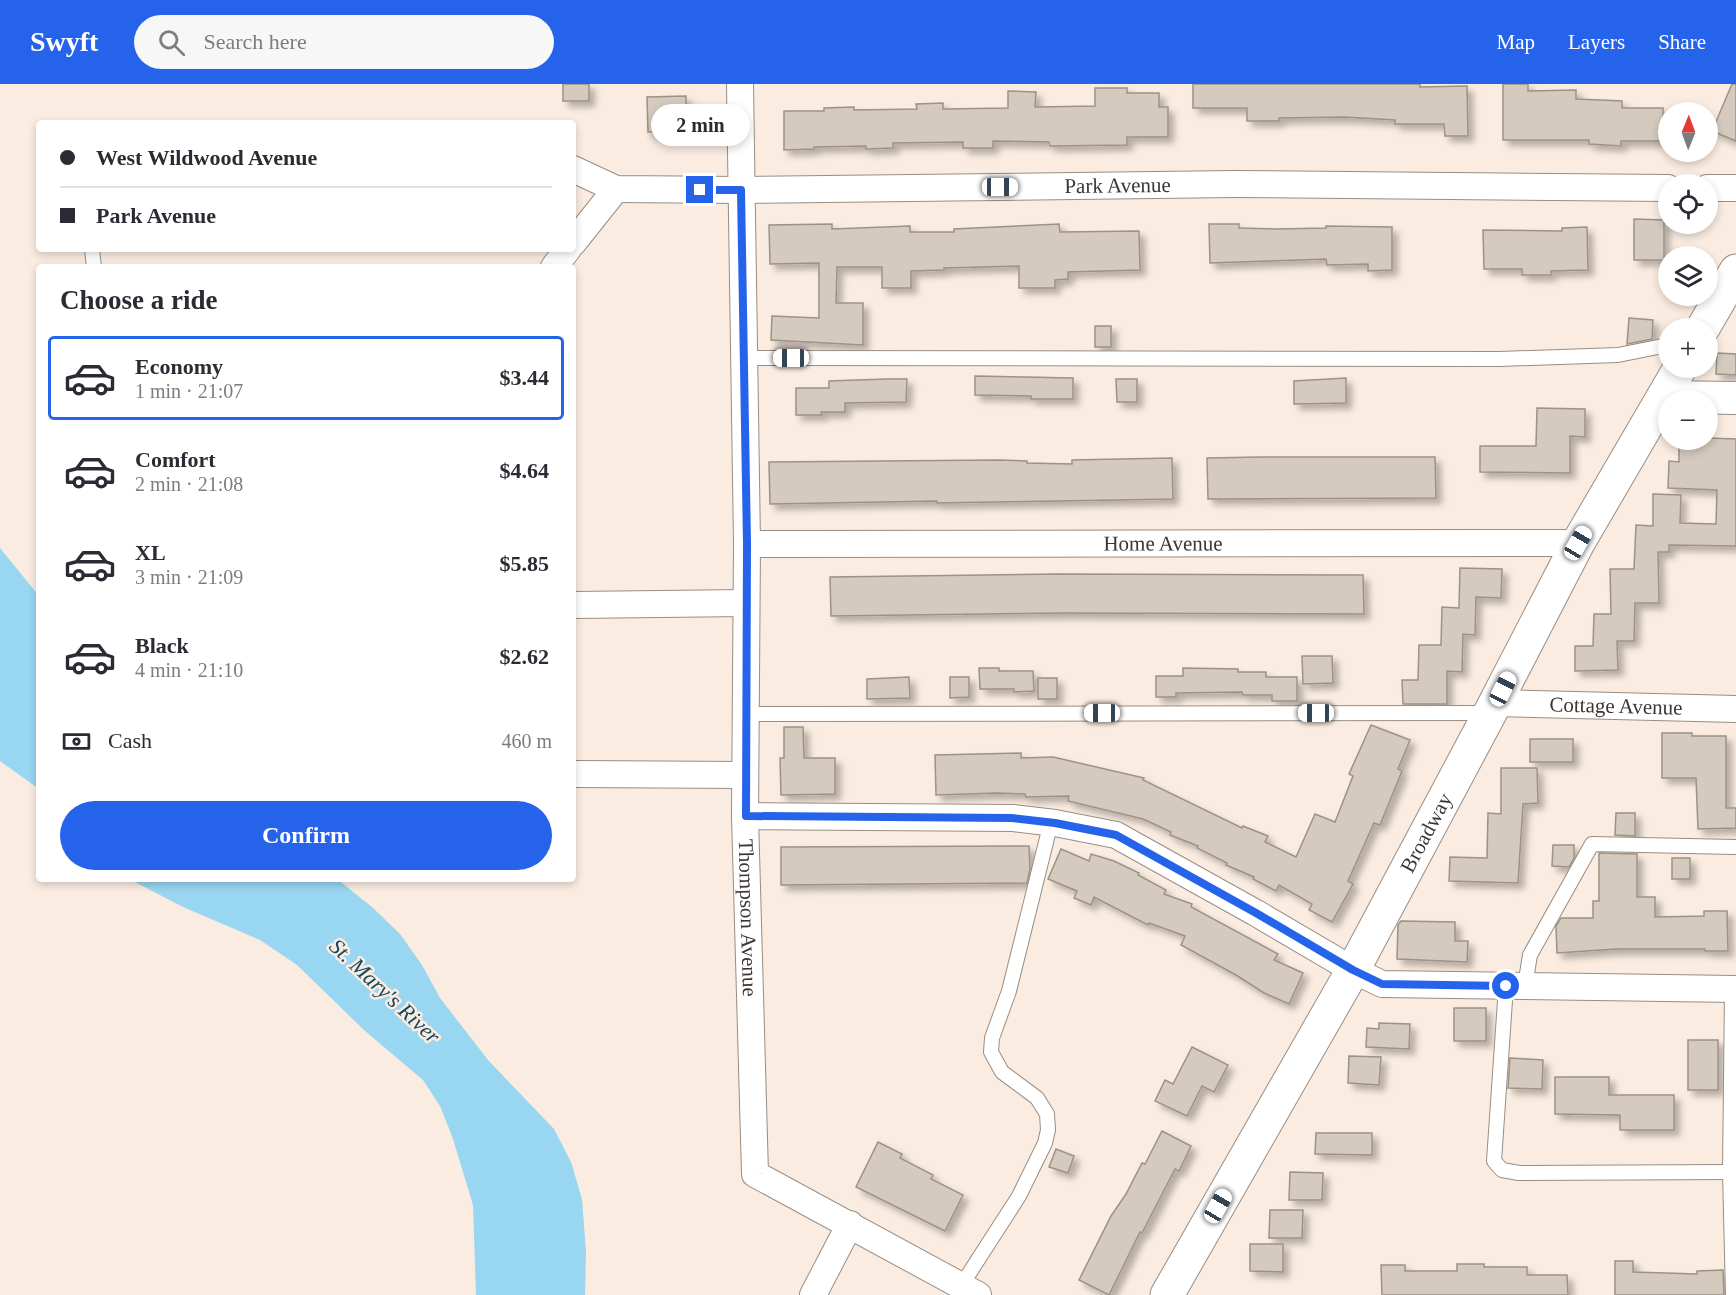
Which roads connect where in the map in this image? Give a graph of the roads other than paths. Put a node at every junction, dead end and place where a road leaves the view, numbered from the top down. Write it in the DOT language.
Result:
graph roads {
  1 [pos="740,84"];
  2 [pos="576,170"];
  3 [pos="1658,188"];
  4 [pos="1718,188"];
  5 [pos="1736,188"];
  6 [pos="616,189"];
  7 [pos="741,190"];
  8 [pos="576,239"];
  9 [pos="566,252"];
  10 [pos="556,264"];
  11 [pos="1736,271"];
  12 [pos="1709,318"];
  13 [pos="1658,347"];
  14 [pos="744,358"];
  15 [pos="1718,398"];
  16 [pos="1736,398"];
  17 [pos="1658,406"];
  18 [pos="1578,543"];
  19 [pos="747,544"];
  20 [pos="747,603"];
  21 [pos="576,605"];
  22 [pos="1493,708"];
  23 [pos="1736,709"];
  24 [pos="746,714"];
  25 [pos="576,774"];
  26 [pos="745,775"];
  27 [pos="746,816"];
  28 [pos="1051,822"];
  29 [pos="1736,847"];
  30 [pos="1353,970"];
  31 [pos="1516,986"];
  32 [pos="1734,989"];
  33 [pos="1730,1172"];
  34 [pos="850,1224"];
  35 [pos="969,1290"];
  36 [pos="813,1295"];
  37 [pos="1167,1295"];
  38 [pos="1733,1295"];
  1 -- 7 [label="street, Thompson Avenue"];
  2 -- 6 [label="street, Park Avenue"];
  3 -- 7 [label="street, Park Avenue"];
  4 -- 5 [label="street"];
  6 -- 7 [label="street, Park Avenue"];
  6 -- 8 [label="street"];
  7 -- 14 [label="street, Thompson Avenue"];
  9 -- 10 [label="street"];
  11 -- 12 [label="main road"];
  13 -- 14 [label="lane"];
  14 -- 19 [label="street, Thompson Avenue"];
  15 -- 16 [label="street"];
  17 -- 18 [label="main road, Broadway"];
  18 -- 19 [label="street, Home Avenue"];
  18 -- 22 [label="main road, Broadway"];
  19 -- 20 [label="street, Thompson Avenue"];
  20 -- 21 [label="street"];
  20 -- 24 [label="street, Thompson Avenue"];
  22 -- 23 [label="street, Cottage Avenue"];
  22 -- 24 [label="lane"];
  22 -- 30 [label="main road, Broadway"];
  24 -- 26 [label="street, Thompson Avenue"];
  25 -- 26 [label="street"];
  26 -- 27 [label="street, Thompson Avenue"];
  27 -- 28 [label="street"];
  27 -- 34 [label="street, Thompson Avenue"];
  28 -- 30 [label="street"];
  28 -- 35 [label="lane"];
  29 -- 31 [label="lane"];
  30 -- 31 [label="street"];
  30 -- 37 [label="main road, Broadway"];
  31 -- 32 [label="street"];
  31 -- 33 [label="lane"];
  32 -- 33 [label="lane"];
  33 -- 38 [label="lane"];
  34 -- 35 [label="street, Thompson Avenue"];
  34 -- 36 [label="street"];
}
